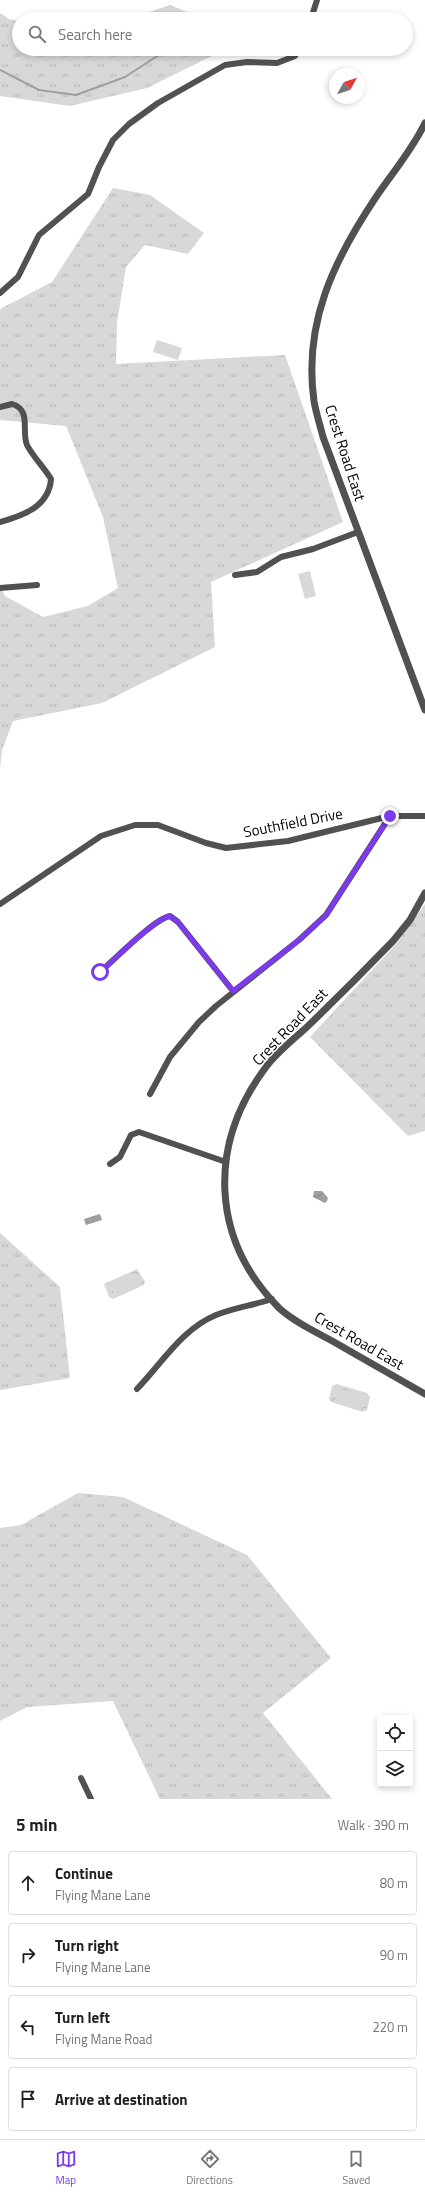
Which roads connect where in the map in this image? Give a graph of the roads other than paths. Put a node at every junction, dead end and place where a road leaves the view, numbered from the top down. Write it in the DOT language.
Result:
graph roads {
  1 [pos="317,0"];
  2 [pos="314,12"];
  3 [pos="295,56"];
  4 [pos="425,123"];
  5 [pos="0,293"];
  6 [pos="0,407"];
  7 [pos="0,522"];
  8 [pos="358,532"];
  9 [pos="235,575"];
  10 [pos="37,585"];
  11 [pos="0,588"];
  12 [pos="425,710"];
  13 [pos="390,816"];
  14 [pos="425,816"];
  15 [pos="425,893"];
  16 [pos="0,904"];
  17 [pos="100,972"];
  18 [pos="233,991"];
  19 [pos="150,1094"];
  20 [pos="226,1162"];
  21 [pos="110,1164"];
  22 [pos="272,1299"];
  23 [pos="138,1389"];
  24 [pos="425,1394"];
  25 [pos="81,1778"];
  26 [pos="91,1799"];
  1 -- 2 [label="street"];
  3 -- 5 [label="street"];
  4 -- 8 [label="street, Crest Road East"];
  6 -- 7 [label="street"];
  8 -- 9 [label="street"];
  8 -- 12 [label="street, Crest Road East"];
  10 -- 11 [label="street"];
  13 -- 14 [label="street, Southfield Drive"];
  13 -- 16 [label="street, Southfield Drive"];
  13 -- 18 [label="street"];
  15 -- 20 [label="street, Crest Road East"];
  17 -- 18 [label="street"];
  18 -- 19 [label="street"];
  20 -- 21 [label="street"];
  20 -- 22 [label="street, Crest Road East"];
  22 -- 23 [label="street"];
  22 -- 24 [label="street, Crest Road East"];
  25 -- 26 [label="street"];
}
